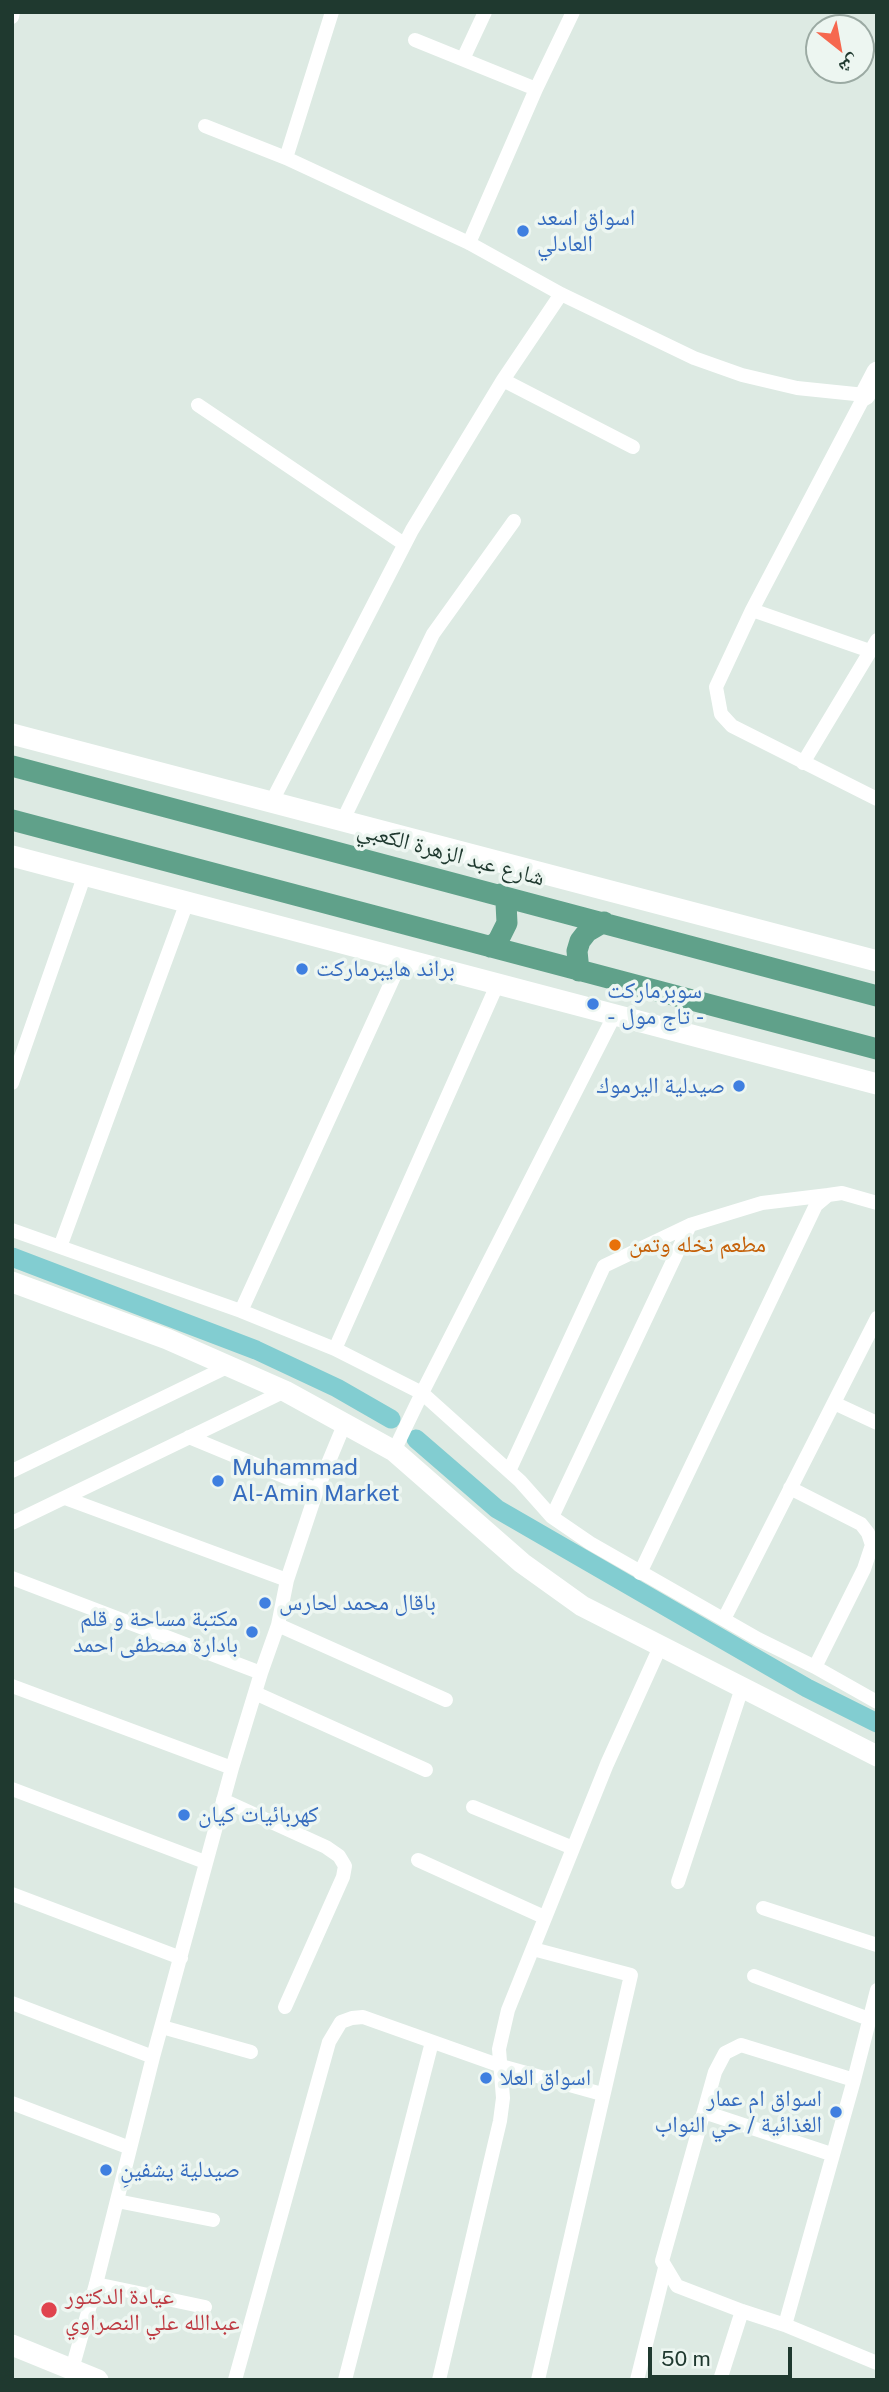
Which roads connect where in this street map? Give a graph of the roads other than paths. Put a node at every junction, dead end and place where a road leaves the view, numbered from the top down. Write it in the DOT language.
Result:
graph roads {
  1 [pos="332,12"];
  2 [pos="485,12"];
  3 [pos="573,12"];
  4 [pos="415,40"];
  5 [pos="463,60"];
  6 [pos="536,89"];
  7 [pos="205,126"];
  8 [pos="286,158"];
  9 [pos="469,243"];
  10 [pos="561,293"];
  11 [pos="877,372"];
  12 [pos="503,380"];
  13 [pos="873,395"];
  14 [pos="198,405"];
  15 [pos="633,447"];
  16 [pos="514,521"];
  17 [pos="404,544"];
  18 [pos="752,610"];
  19 [pos="874,645"];
  20 [pos="12,734"];
  21 [pos="803,763"];
  22 [pos="12,766"];
  23 [pos="877,799"];
  24 [pos="271,803"];
  25 [pos="12,820"];
  26 [pos="342,822"];
  27 [pos="12,856"];
  28 [pos="85,874"];
  29 [pos="501,894"];
  30 [pos="187,902"];
  31 [pos="604,922"];
  32 [pos="490,947"];
  33 [pos="402,959"];
  34 [pos="877,961"];
  35 [pos="579,971"];
  36 [pos="497,985"];
  37 [pos="877,996"];
  38 [pos="614,1016"];
  39 [pos="877,1049"];
  40 [pos="12,1083"];
  41 [pos="877,1084"];
  42 [pos="828,1195"];
  43 [pos="877,1203"];
  44 [pos="690,1225"];
  45 [pos="12,1230"];
  46 [pos="60,1247"];
  47 [pos="12,1282"];
  48 [pos="241,1311"];
  49 [pos="877,1318"];
  50 [pos="335,1349"];
  51 [pos="229,1366"];
  52 [pos="285,1391"];
  53 [pos="422,1393"];
  54 [pos="834,1403"];
  55 [pos="877,1423"];
  56 [pos="344,1425"];
  57 [pos="189,1437"];
  58 [pos="394,1451"];
  59 [pos="12,1471"];
  60 [pos="509,1471"];
  61 [pos="790,1488"];
  62 [pos="317,1490"];
  63 [pos="65,1498"];
  64 [pos="552,1517"];
  65 [pos="12,1523"];
  66 [pos="640,1573"];
  67 [pos="12,1578"];
  68 [pos="287,1580"];
  69 [pos="724,1619"];
  70 [pos="278,1625"];
  71 [pos="660,1647"];
  72 [pos="815,1667"];
  73 [pos="261,1673"];
  74 [pos="12,1686"];
  75 [pos="743,1688"];
  76 [pos="255,1693"];
  77 [pos="446,1700"];
  78 [pos="877,1702"];
  79 [pos="877,1756"];
  80 [pos="232,1768"];
  81 [pos="426,1770"];
  82 [pos="12,1789"];
  83 [pos="223,1800"];
  84 [pos="473,1807"];
  85 [pos="573,1848"];
  86 [pos="418,1860"];
  87 [pos="205,1862"];
  88 [pos="678,1882"];
  89 [pos="12,1894"];
  90 [pos="763,1909"];
  91 [pos="544,1917"];
  92 [pos="877,1945"];
  93 [pos="533,1948"];
  94 [pos="181,1958"];
  95 [pos="754,1976"];
  96 [pos="877,1990"];
  97 [pos="12,2003"];
  98 [pos="285,2007"];
  99 [pos="869,2019"];
  100 [pos="162,2027"];
  101 [pos="432,2042"];
  102 [pos="251,2052"];
  103 [pos="153,2057"];
  104 [pos="501,2066"];
  105 [pos="854,2080"];
  106 [pos="602,2094"];
  107 [pos="12,2103"];
  108 [pos="704,2112"];
  109 [pos="130,2148"];
  110 [pos="831,2154"];
  111 [pos="117,2202"];
  112 [pos="213,2220"];
  113 [pos="665,2268"];
  114 [pos="96,2284"];
  115 [pos="205,2307"];
  116 [pos="742,2311"];
  117 [pos="785,2325"];
  118 [pos="12,2346"];
  119 [pos="877,2362"];
  120 [pos="72,2369"];
  121 [pos="98,2380"];
  122 [pos="235,2380"];
  123 [pos="345,2380"];
  124 [pos="439,2380"];
  125 [pos="538,2380"];
  126 [pos="637,2380"];
  127 [pos="720,2380"];
  1 -- 8 [label="street"];
  2 -- 5 [label="street"];
  3 -- 6 [label="street"];
  4 -- 5 [label="street"];
  5 -- 6 [label="street"];
  6 -- 9 [label="street"];
  7 -- 8 [label="street"];
  8 -- 9 [label="street"];
  9 -- 10 [label="street"];
  10 -- 12 [label="street"];
  10 -- 13 [label="street"];
  11 -- 13 [label="street"];
  12 -- 15 [label="street"];
  12 -- 17 [label="street"];
  13 -- 18 [label="street"];
  14 -- 17 [label="street"];
  16 -- 26 [label="street"];
  17 -- 24 [label="street"];
  18 -- 19 [label="street"];
  18 -- 21 [label="street"];
  19 -- 21 [label="street"];
  20 -- 24 [label="street"];
  21 -- 23 [label="street"];
  22 -- 29 [label="main road, شارع عبد الزهرة الكعبي"];
  24 -- 26 [label="street"];
  25 -- 32 [label="main road"];
  26 -- 34 [label="street"];
  27 -- 28 [label="street"];
  28 -- 30 [label="street"];
  28 -- 40 [label="street"];
  29 -- 31 [label="main road, شارع عبد الزهرة الكعبي"];
  29 -- 32 [label="main road"];
  30 -- 33 [label="street"];
  30 -- 46 [label="street"];
  31 -- 35 [label="main road"];
  31 -- 37 [label="main road, شارع عبد الزهرة الكعبي"];
  32 -- 35 [label="main road"];
  33 -- 36 [label="street"];
  33 -- 48 [label="street"];
  35 -- 39 [label="main road"];
  36 -- 38 [label="street"];
  36 -- 50 [label="street"];
  38 -- 41 [label="street"];
  38 -- 53 [label="street"];
  42 -- 43 [label="street"];
  42 -- 44 [label="street"];
  42 -- 66 [label="street"];
  44 -- 60 [label="street"];
  44 -- 64 [label="street"];
  45 -- 46 [label="street"];
  46 -- 48 [label="street"];
  47 -- 51 [label="street"];
  48 -- 50 [label="street"];
  49 -- 54 [label="street"];
  50 -- 53 [label="street"];
  51 -- 52 [label="street"];
  51 -- 59 [label="street"];
  52 -- 56 [label="street"];
  52 -- 57 [label="street"];
  53 -- 58 [label="street"];
  53 -- 60 [label="street"];
  54 -- 55 [label="street"];
  54 -- 61 [label="street"];
  56 -- 58 [label="street"];
  56 -- 62 [label="street"];
  57 -- 62 [label="street"];
  57 -- 63 [label="street"];
  58 -- 71 [label="street"];
  60 -- 64 [label="street"];
  61 -- 69 [label="street"];
  61 -- 72 [label="street"];
  62 -- 68 [label="street"];
  63 -- 65 [label="street"];
  63 -- 68 [label="street"];
  64 -- 66 [label="street"];
  66 -- 69 [label="street"];
  67 -- 73 [label="street"];
  68 -- 70 [label="street"];
  69 -- 72 [label="street"];
  70 -- 73 [label="street"];
  70 -- 77 [label="street"];
  71 -- 75 [label="street"];
  71 -- 85 [label="street"];
  72 -- 78 [label="street"];
  73 -- 76 [label="street"];
  74 -- 80 [label="street"];
  75 -- 79 [label="street"];
  75 -- 88 [label="street"];
  76 -- 80 [label="street"];
  76 -- 81 [label="street"];
  80 -- 83 [label="street"];
  82 -- 87 [label="street"];
  83 -- 87 [label="street"];
  83 -- 98 [label="street"];
  84 -- 85 [label="street"];
  85 -- 91 [label="street"];
  86 -- 91 [label="street"];
  87 -- 94 [label="street"];
  89 -- 94 [label="street"];
  90 -- 92 [label="street"];
  91 -- 93 [label="street"];
  93 -- 104 [label="street"];
  93 -- 106 [label="street"];
  94 -- 100 [label="street"];
  95 -- 99 [label="street"];
  96 -- 99 [label="street"];
  97 -- 103 [label="street"];
  99 -- 105 [label="street"];
  100 -- 102 [label="street"];
  100 -- 103 [label="street"];
  101 -- 104 [label="street"];
  101 -- 122 [label="street"];
  101 -- 123 [label="street"];
  103 -- 109 [label="street"];
  104 -- 106 [label="street"];
  104 -- 124 [label="street"];
  105 -- 108 [label="street"];
  105 -- 110 [label="street"];
  106 -- 125 [label="street"];
  107 -- 109 [label="street"];
  108 -- 110 [label="street"];
  108 -- 113 [label="street"];
  109 -- 111 [label="street"];
  110 -- 117 [label="street"];
  111 -- 112 [label="street"];
  111 -- 114 [label="street"];
  113 -- 116 [label="street"];
  113 -- 126 [label="street"];
  114 -- 115 [label="street"];
  114 -- 120 [label="street"];
  116 -- 117 [label="street"];
  116 -- 127 [label="street"];
  117 -- 119 [label="street"];
  118 -- 120 [label="street"];
  120 -- 121 [label="street"];
}
